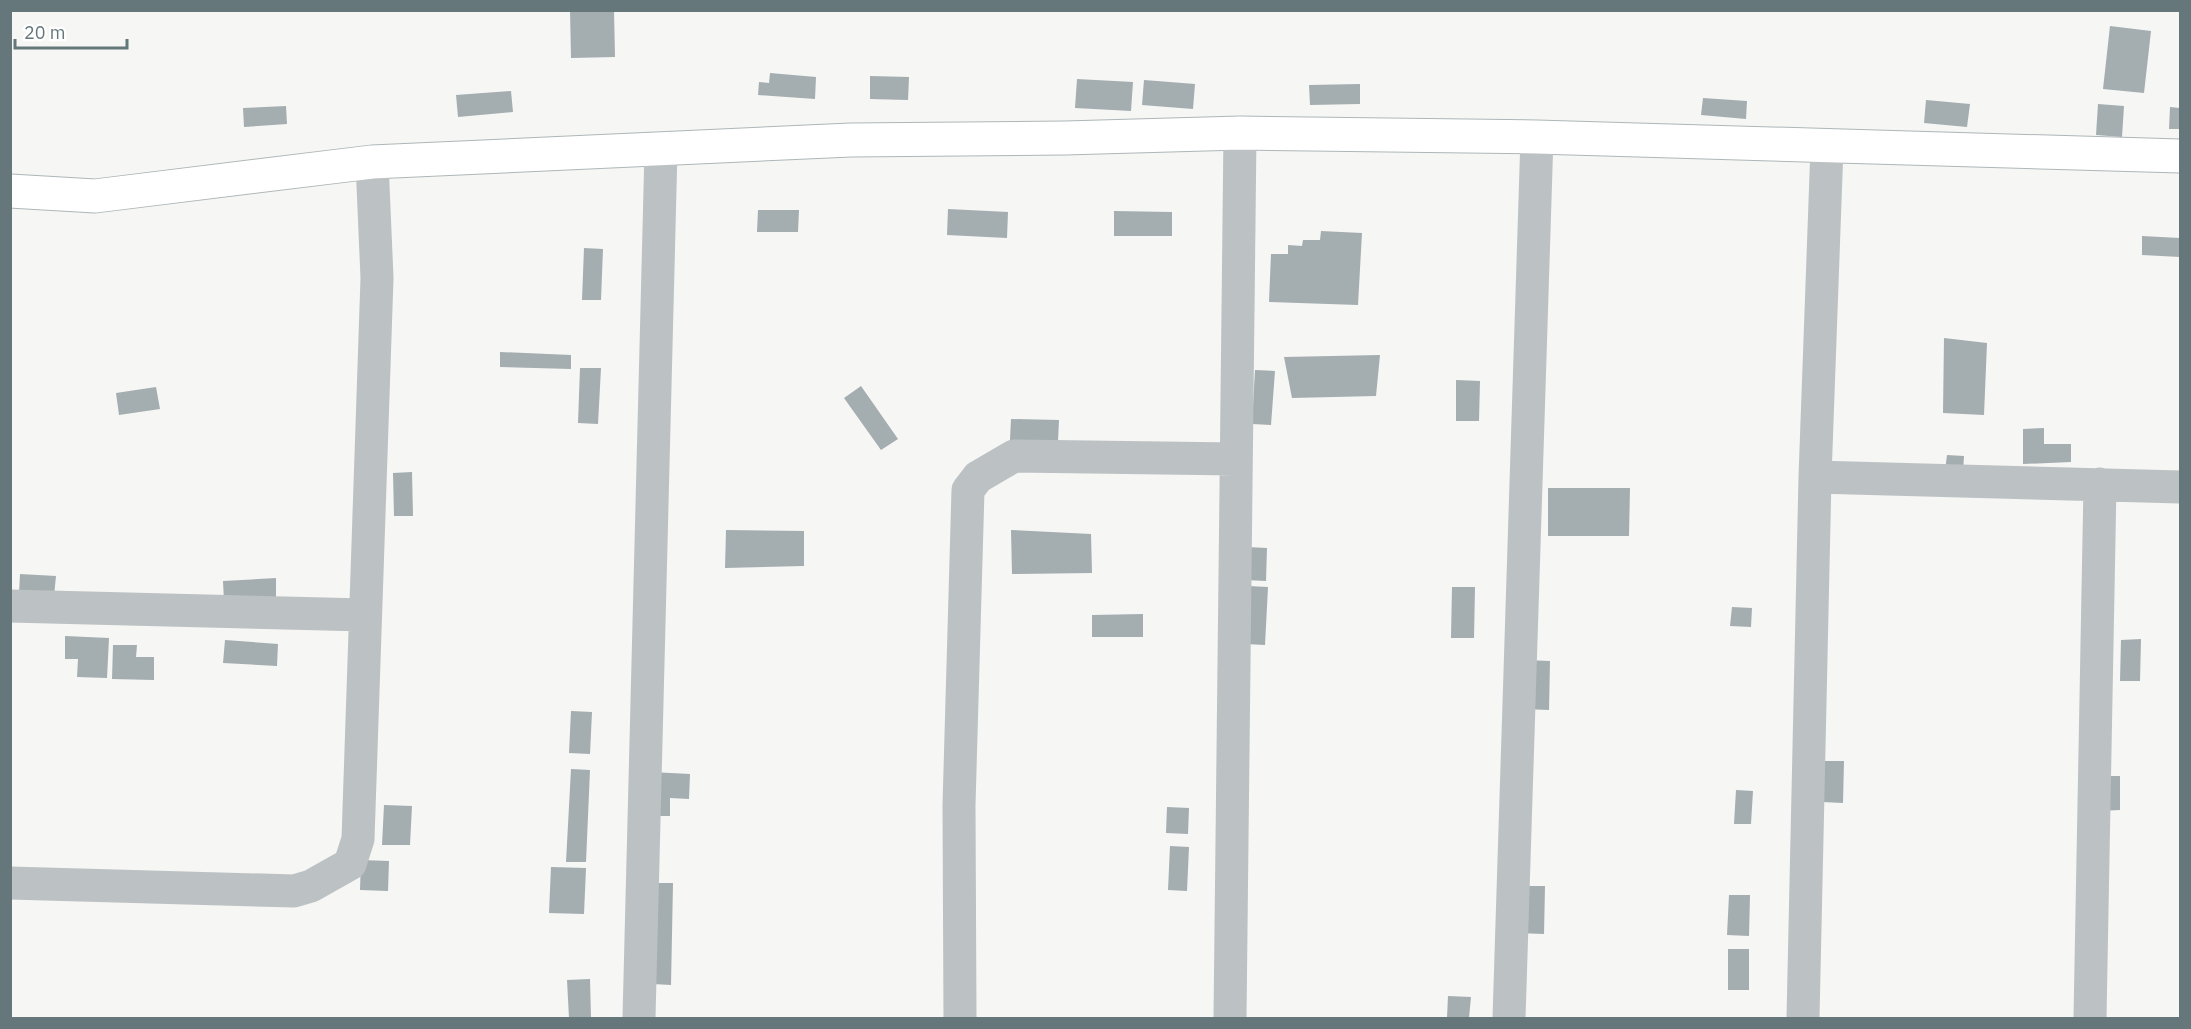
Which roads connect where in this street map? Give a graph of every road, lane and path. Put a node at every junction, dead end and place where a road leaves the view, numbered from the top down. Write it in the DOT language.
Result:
graph roads {
  1 [pos="1240,133"];
  2 [pos="1537,137"];
  3 [pos="1827,147"];
  4 [pos="661,150"];
  5 [pos="2181,156"];
  6 [pos="372,162"];
  7 [pos="10,191"];
  8 [pos="1236,459"];
  9 [pos="1815,477"];
  10 [pos="2100,484"];
  11 [pos="2181,487"];
  12 [pos="10,606"];
  13 [pos="365,615"];
  14 [pos="10,883"];
  15 [pos="639,1018"];
  16 [pos="960,1018"];
  17 [pos="1230,1018"];
  18 [pos="1509,1018"];
  19 [pos="1803,1018"];
  20 [pos="2090,1018"];
  1 -- 2 [label="street"];
  1 -- 4 [label="street"];
  1 -- 8 [label="street"];
  2 -- 3 [label="street"];
  2 -- 18 [label="street"];
  3 -- 5 [label="street"];
  3 -- 9 [label="street"];
  4 -- 6 [label="street"];
  4 -- 15 [label="street"];
  6 -- 7 [label="street"];
  6 -- 13 [label="street"];
  8 -- 16 [label="street"];
  8 -- 17 [label="street"];
  9 -- 10 [label="street"];
  9 -- 19 [label="street"];
  10 -- 11 [label="street"];
  10 -- 20 [label="street"];
  12 -- 13 [label="street"];
  13 -- 14 [label="street"];
}
